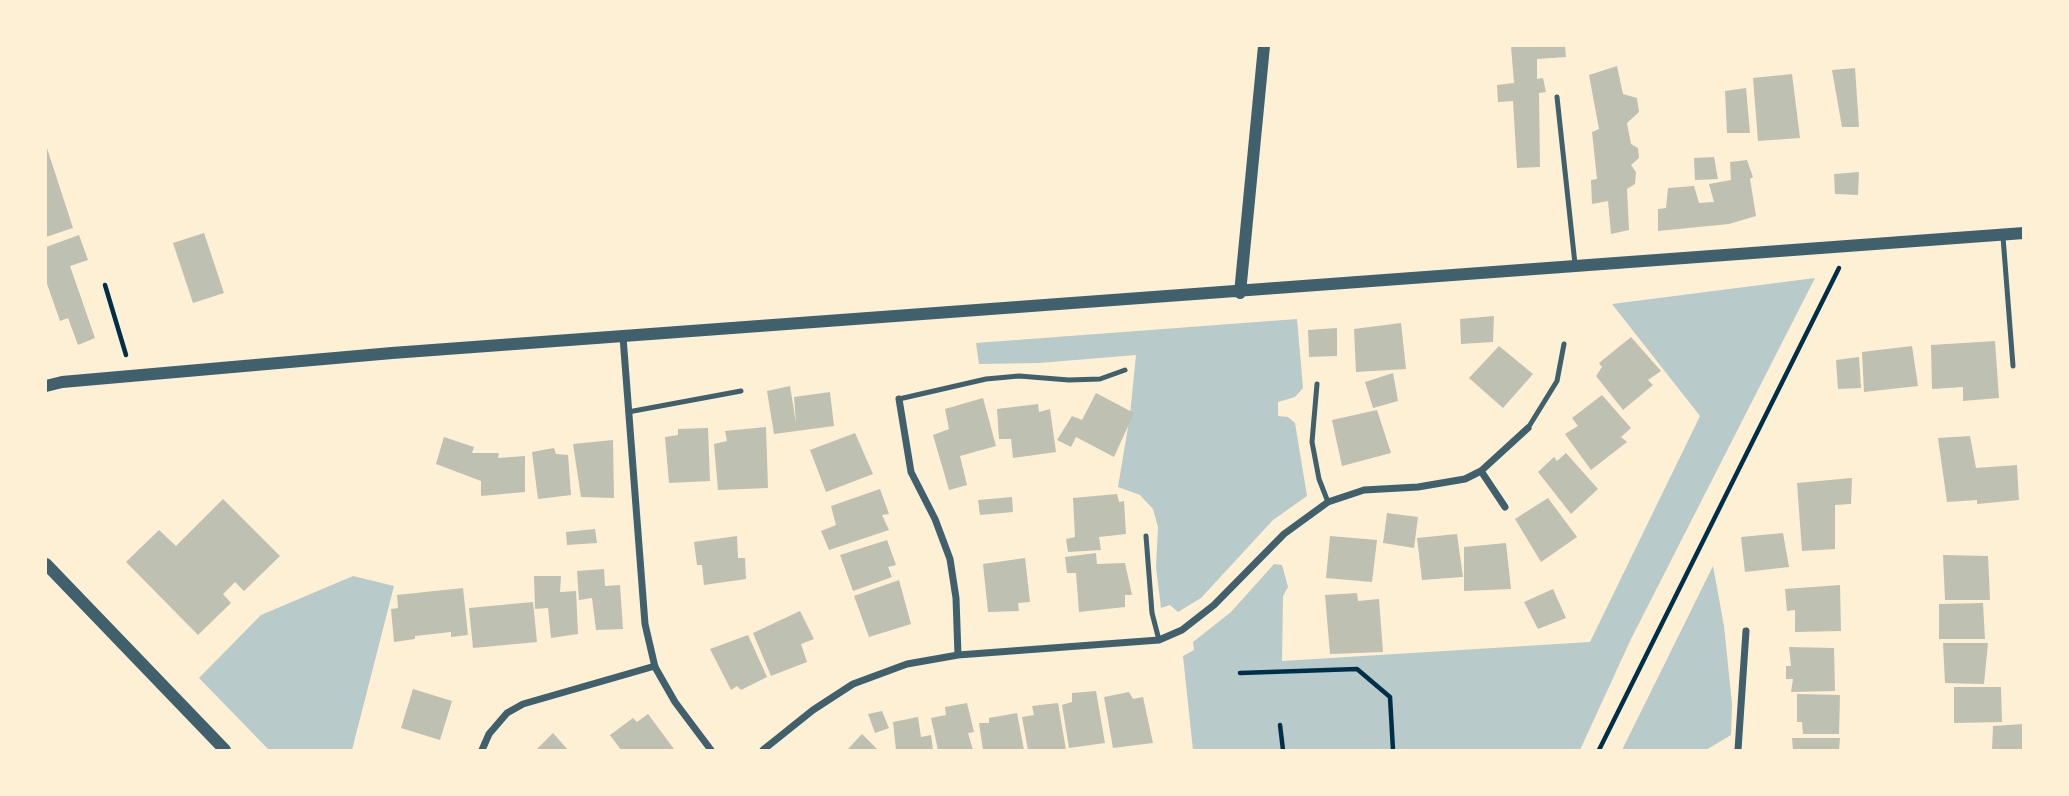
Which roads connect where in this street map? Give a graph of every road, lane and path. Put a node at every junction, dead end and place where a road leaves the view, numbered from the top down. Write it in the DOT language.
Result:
graph roads {
  1 [pos="1264,46"];
  2 [pos="1557,97"];
  3 [pos="2024,233"];
  4 [pos="2003,235"];
  5 [pos="1850,245"];
  6 [pos="1575,267"];
  7 [pos="105,285"];
  8 [pos="1240,293"];
  9 [pos="623,337"];
  10 [pos="1564,344"];
  11 [pos="2013,366"];
  12 [pos="1125,370"];
  13 [pos="133,377"];
  14 [pos="1317,384"];
  15 [pos="46,386"];
  16 [pos="741,391"];
  17 [pos="899,399"];
  18 [pos="628,412"];
  19 [pos="1528,428"];
  20 [pos="1481,471"];
  21 [pos="1328,502"];
  22 [pos="1505,506"];
  23 [pos="1146,536"];
  24 [pos="46,564"];
  25 [pos="1746,631"];
  26 [pos="1159,640"];
  27 [pos="958,655"];
  28 [pos="655,666"];
  29 [pos="1240,673"];
  30 [pos="1280,725"];
  31 [pos="225,751"];
  32 [pos="482,751"];
  33 [pos="711,751"];
  34 [pos="763,751"];
  35 [pos="1283,751"];
  36 [pos="1393,751"];
  37 [pos="1599,751"];
  38 [pos="1738,751"];
  1 -- 8 [label="street"];
  2 -- 6 [label="lane"];
  3 -- 4 [label="street"];
  4 -- 5 [label="street"];
  4 -- 11 [label="lane"];
  5 -- 6 [label="street"];
  5 -- 37 [label="path"];
  6 -- 8 [label="street"];
  7 -- 13 [label="path"];
  8 -- 9 [label="street"];
  9 -- 13 [label="street"];
  9 -- 18 [label="street"];
  10 -- 19 [label="lane"];
  12 -- 17 [label="lane"];
  13 -- 15 [label="street"];
  14 -- 21 [label="lane"];
  16 -- 18 [label="lane"];
  17 -- 27 [label="street"];
  18 -- 28 [label="street"];
  19 -- 20 [label="street"];
  20 -- 21 [label="street"];
  20 -- 22 [label="street"];
  21 -- 26 [label="street"];
  23 -- 26 [label="lane"];
  24 -- 31 [label="street"];
  25 -- 38 [label="street"];
  26 -- 27 [label="street"];
  27 -- 34 [label="street"];
  28 -- 32 [label="street"];
  28 -- 33 [label="street"];
  29 -- 36 [label="path"];
  30 -- 35 [label="path"];
}
